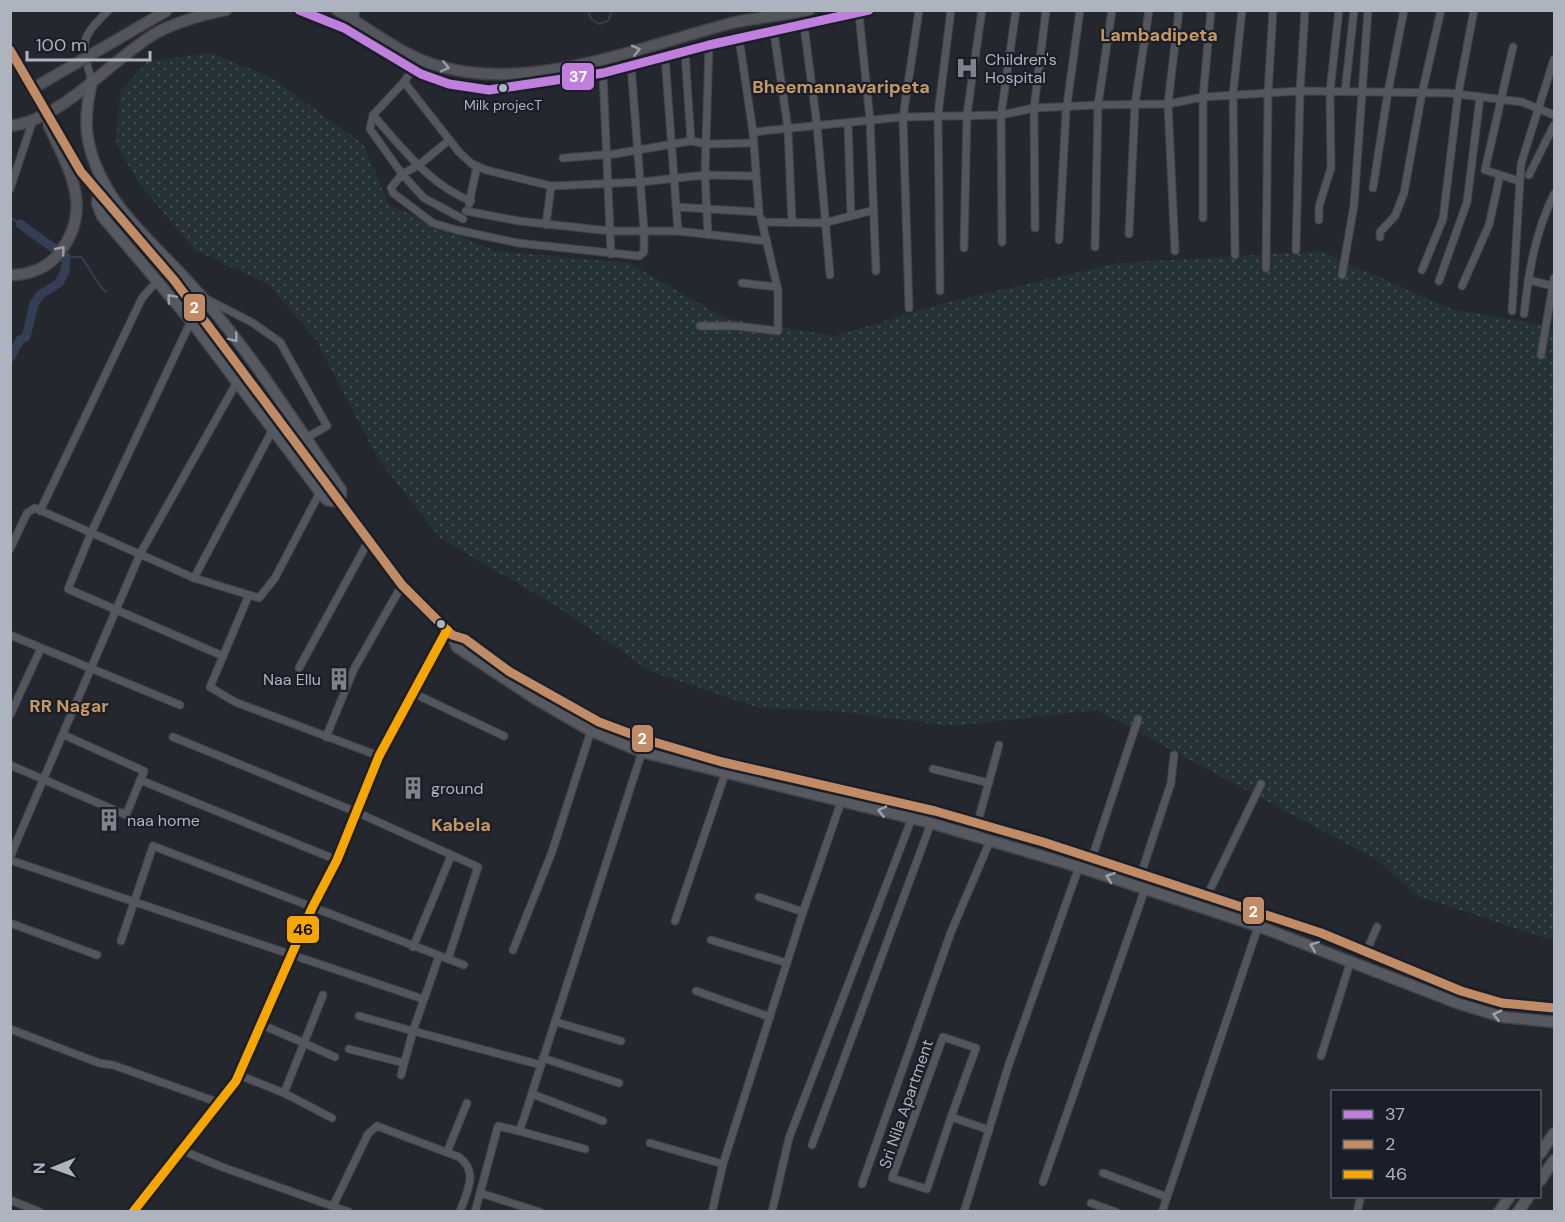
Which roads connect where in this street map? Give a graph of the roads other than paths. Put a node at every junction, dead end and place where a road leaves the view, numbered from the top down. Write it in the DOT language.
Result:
graph roads {
  1 [pos="109,10"];
  2 [pos="168,10"];
  3 [pos="226,10"];
  4 [pos="299,10"];
  5 [pos="919,10"];
  6 [pos="951,10"];
  7 [pos="982,10"];
  8 [pos="1016,10"];
  9 [pos="1046,10"];
  10 [pos="1080,10"];
  11 [pos="1112,10"];
  12 [pos="1149,10"];
  13 [pos="1179,10"];
  14 [pos="1211,10"];
  15 [pos="1242,10"];
  16 [pos="1273,10"];
  17 [pos="1305,10"];
  18 [pos="1339,10"];
  19 [pos="1354,10"];
  20 [pos="1368,10"];
  21 [pos="1404,10"];
  22 [pos="1442,10"];
  23 [pos="1474,10"];
  24 [pos="804,11"];
  25 [pos="340,12"];
  26 [pos="864,12"];
  27 [pos="777,13"];
  28 [pos="832,15"];
  29 [pos="355,16"];
  30 [pos="804,26"];
  31 [pos="774,33"];
  32 [pos="740,38"];
  33 [pos="710,45"];
  34 [pos="1513,47"];
  35 [pos="10,51"];
  36 [pos="684,52"];
  37 [pos="665,57"];
  38 [pos="1554,59"];
  39 [pos="631,66"];
  40 [pos="412,69"];
  41 [pos="603,73"];
  42 [pos="92,81"];
  43 [pos="404,82"];
  44 [pos="33,91"];
  45 [pos="1300,91"];
  46 [pos="1330,92"];
  47 [pos="1345,92"];
  48 [pos="1360,92"];
  49 [pos="1388,92"];
  50 [pos="1268,93"];
  51 [pos="1422,93"];
  52 [pos="1233,94"];
  53 [pos="1458,94"];
  54 [pos="1203,97"];
  55 [pos="1480,97"];
  56 [pos="1502,100"];
  57 [pos="1135,104"];
  58 [pos="1168,104"];
  59 [pos="1098,105"];
  60 [pos="1067,106"];
  61 [pos="1034,108"];
  62 [pos="1537,108"];
  63 [pos="938,114"];
  64 [pos="967,114"];
  65 [pos="1001,115"];
  66 [pos="1554,115"];
  67 [pos="373,116"];
  68 [pos="903,117"];
  69 [pos="870,120"];
  70 [pos="32,123"];
  71 [pos="848,123"];
  72 [pos="817,125"];
  73 [pos="1554,125"];
  74 [pos="10,126"];
  75 [pos="788,129"];
  76 [pos="753,132"];
  77 [pos="448,141"];
  78 [pos="691,141"];
  79 [pos="753,143"];
  80 [pos="670,144"];
  81 [pos="706,144"];
  82 [pos="637,150"];
  83 [pos="607,155"];
  84 [pos="563,158"];
  85 [pos="419,165"];
  86 [pos="477,166"];
  87 [pos="402,174"];
  88 [pos="705,175"];
  89 [pos="1500,175"];
  90 [pos="1529,175"];
  91 [pos="755,176"];
  92 [pos="673,178"];
  93 [pos="102,181"];
  94 [pos="1519,181"];
  95 [pos="641,182"];
  96 [pos="607,183"];
  97 [pos="551,186"];
  98 [pos="1373,188"];
  99 [pos="10,189"];
  100 [pos="1554,194"];
  101 [pos="471,201"];
  102 [pos="676,207"];
  103 [pos="706,208"];
  104 [pos="874,210"];
  105 [pos="466,211"];
  106 [pos="759,213"];
  107 [pos="851,216"];
  108 [pos="1203,218"];
  109 [pos="462,219"];
  110 [pos="1319,220"];
  111 [pos="762,222"];
  112 [pos="792,223"];
  113 [pos="824,224"];
  114 [pos="546,225"];
  115 [pos="1035,228"];
  116 [pos="457,230"];
  117 [pos="644,230"];
  118 [pos="610,231"];
  119 [pos="678,231"];
  120 [pos="1129,234"];
  121 [pos="708,235"];
  122 [pos="1380,237"];
  123 [pos="1059,240"];
  124 [pos="767,241"];
  125 [pos="1002,242"];
  126 [pos="1095,247"];
  127 [pos="964,248"];
  128 [pos="1296,250"];
  129 [pos="1175,251"];
  130 [pos="611,254"];
  131 [pos="1235,255"];
  132 [pos="1266,268"];
  133 [pos="1422,270"];
  134 [pos="876,271"];
  135 [pos="10,275"];
  136 [pos="830,275"];
  137 [pos="1342,275"];
  138 [pos="1528,280"];
  139 [pos="158,281"];
  140 [pos="1439,281"];
  141 [pos="1553,282"];
  142 [pos="742,284"];
  143 [pos="777,286"];
  144 [pos="1462,286"];
  145 [pos="940,291"];
  146 [pos="201,296"];
  147 [pos="909,308"];
  148 [pos="1512,310"];
  149 [pos="1524,314"];
  150 [pos="191,321"];
  151 [pos="700,326"];
  152 [pos="1541,354"];
  153 [pos="237,382"];
  154 [pos="273,429"];
  155 [pos="306,438"];
  156 [pos="325,490"];
  157 [pos="340,502"];
  158 [pos="39,511"];
  159 [pos="91,533"];
  160 [pos="369,540"];
  161 [pos="10,549"];
  162 [pos="140,554"];
  163 [pos="194,578"];
  164 [pos="402,585"];
  165 [pos="248,597"];
  166 [pos="116,610"];
  167 [pos="449,633"];
  168 [pos="10,635"];
  169 [pos="41,648"];
  170 [pos="223,656"];
  171 [pos="299,668"];
  172 [pos="93,670"];
  173 [pos="413,693"];
  174 [pos="180,705"];
  175 [pos="10,715"];
  176 [pos="1138,719"];
  177 [pos="591,731"];
  178 [pos="64,735"];
  179 [pos="504,736"];
  180 [pos="173,737"];
  181 [pos="326,737"];
  182 [pos="999,745"];
  183 [pos="642,752"];
  184 [pos="1174,755"];
  185 [pos="378,756"];
  186 [pos="10,765"];
  187 [pos="933,769"];
  188 [pos="724,774"];
  189 [pos="44,779"];
  190 [pos="140,780"];
  191 [pos="989,783"];
  192 [pos="1261,784"];
  193 [pos="842,802"];
  194 [pos="354,811"];
  195 [pos="912,818"];
  196 [pos="931,823"];
  197 [pos="978,823"];
  198 [pos="974,836"];
  199 [pos="990,841"];
  200 [pos="451,856"];
  201 [pos="10,858"];
  202 [pos="1092,858"];
  203 [pos="336,860"];
  204 [pos="1079,867"];
  205 [pos="1141,874"];
  206 [pos="1145,890"];
  207 [pos="1207,896"];
  208 [pos="759,897"];
  209 [pos="133,901"];
  210 [pos="312,908"];
  211 [pos="803,912"];
  212 [pos="1262,914"];
  213 [pos="675,921"];
  214 [pos="10,923"];
  215 [pos="1258,926"];
  216 [pos="1377,927"];
  217 [pos="711,940"];
  218 [pos="121,941"];
  219 [pos="413,946"];
  220 [pos="513,950"];
  221 [pos="1366,952"];
  222 [pos="293,953"];
  223 [pos="97,955"];
  224 [pos="439,956"];
  225 [pos="448,959"];
  226 [pos="1351,960"];
  227 [pos="787,963"];
  228 [pos="464,965"];
  229 [pos="696,991"];
  230 [pos="323,995"];
  231 [pos="423,999"];
  232 [pos="1554,1008"];
  233 [pos="359,1016"];
  234 [pos="770,1017"];
  235 [pos="556,1022"];
  236 [pos="1554,1022"];
  237 [pos="260,1024"];
  238 [pos="10,1029"];
  239 [pos="413,1031"];
  240 [pos="621,1041"];
  241 [pos="304,1042"];
  242 [pos="349,1049"];
  243 [pos="1321,1056"];
  244 [pos="335,1057"];
  245 [pos="542,1062"];
  246 [pos="404,1063"];
  247 [pos="239,1075"];
  248 [pos="400,1075"];
  249 [pos="619,1083"];
  250 [pos="284,1093"];
  251 [pos="532,1094"];
  252 [pos="220,1103"];
  253 [pos="467,1103"];
  254 [pos="332,1118"];
  255 [pos="951,1118"];
  256 [pos="603,1121"];
  257 [pos="989,1130"];
  258 [pos="519,1131"];
  259 [pos="1554,1133"];
  260 [pos="1544,1141"];
  261 [pos="650,1143"];
  262 [pos="812,1145"];
  263 [pos="585,1149"];
  264 [pos="181,1150"];
  265 [pos="447,1152"];
  266 [pos="1554,1160"];
  267 [pos="723,1164"];
  268 [pos="1103,1173"];
  269 [pos="1541,1178"];
  270 [pos="1042,1182"];
  271 [pos="862,1184"];
  272 [pos="480,1193"];
  273 [pos="1167,1197"];
  274 [pos="1509,1198"];
  275 [pos="1528,1198"];
  276 [pos="10,1200"];
  277 [pos="1091,1203"];
  278 [pos="333,1206"];
  279 [pos="40,1212"];
  280 [pos="133,1212"];
  281 [pos="349,1212"];
  282 [pos="460,1212"];
  283 [pos="475,1212"];
  284 [pos="540,1212"];
  285 [pos="712,1212"];
  286 [pos="772,1212"];
  287 [pos="964,1212"];
  288 [pos="1116,1212"];
  289 [pos="1162,1212"];
  290 [pos="1499,1212"];
  291 [pos="1518,1212"];
  1 -- 42 [label="street"];
  2 -- 44 [label="street, bridge"];
  3 -- 42 [label="street"];
  4 -- 40 [label="street"];
  5 -- 68 [label="street"];
  6 -- 63 [label="street"];
  7 -- 64 [label="street"];
  8 -- 65 [label="street"];
  9 -- 61 [label="street"];
  10 -- 60 [label="street"];
  11 -- 59 [label="street"];
  12 -- 57 [label="street"];
  13 -- 58 [label="street"];
  14 -- 54 [label="street"];
  15 -- 52 [label="street"];
  16 -- 50 [label="street"];
  17 -- 45 [label="street"];
  18 -- 46 [label="street"];
  19 -- 47 [label="street"];
  20 -- 48 [label="street"];
  21 -- 49 [label="street"];
  22 -- 51 [label="street"];
  23 -- 53 [label="street"];
  24 -- 27 [label="street"];
  25 -- 29 [label="street"];
  26 -- 28 [label="street"];
  26 -- 69 [label="street"];
  29 -- 27 [label="street, one-way"];
  28 -- 30 [label="street"];
  30 -- 31 [label="street"];
  30 -- 72 [label="street"];
  31 -- 32 [label="street"];
  31 -- 75 [label="street"];
  32 -- 33 [label="street"];
  32 -- 76 [label="street"];
  33 -- 36 [label="street"];
  33 -- 81 [label="street"];
  34 -- 56 [label="street"];
  35 -- 44 [label="main road"];
  36 -- 37 [label="street"];
  36 -- 78 [label="street"];
  37 -- 39 [label="street"];
  37 -- 80 [label="street"];
  38 -- 62 [label="street"];
  39 -- 41 [label="street"];
  39 -- 82 [label="street"];
  40 -- 41 [label="street"];
  40 -- 43 [label="street"];
  41 -- 83 [label="street"];
  42 -- 70 [label="street"];
  42 -- 93 [label="main road"];
  43 -- 67 [label="street"];
  43 -- 77 [label="street"];
  135 -- 44 [label="street, one-way, bridge"];
  44 -- 156 [label="main road, bridge"];
  45 -- 46 [label="street"];
  45 -- 50 [label="street"];
  45 -- 128 [label="street"];
  46 -- 47 [label="street"];
  46 -- 110 [label="street"];
  47 -- 48 [label="street"];
  48 -- 49 [label="street"];
  48 -- 137 [label="street"];
  49 -- 51 [label="street"];
  49 -- 98 [label="street"];
  50 -- 52 [label="street"];
  50 -- 132 [label="street"];
  51 -- 53 [label="street"];
  51 -- 122 [label="street"];
  52 -- 54 [label="street"];
  52 -- 131 [label="street"];
  53 -- 55 [label="street"];
  53 -- 133 [label="street"];
  54 -- 58 [label="street"];
  54 -- 108 [label="street"];
  55 -- 56 [label="street"];
  55 -- 140 [label="street"];
  56 -- 62 [label="street"];
  56 -- 89 [label="street"];
  57 -- 58 [label="street"];
  57 -- 59 [label="street"];
  57 -- 120 [label="street"];
  58 -- 129 [label="street"];
  59 -- 60 [label="street"];
  59 -- 126 [label="street"];
  60 -- 61 [label="street"];
  60 -- 123 [label="street"];
  61 -- 65 [label="street"];
  61 -- 115 [label="street"];
  62 -- 66 [label="street"];
  62 -- 94 [label="street"];
  63 -- 64 [label="street"];
  63 -- 68 [label="street"];
  63 -- 145 [label="street"];
  64 -- 65 [label="street"];
  64 -- 127 [label="street"];
  65 -- 125 [label="street"];
  67 -- 85 [label="street"];
  67 -- 87 [label="street"];
  68 -- 69 [label="street"];
  68 -- 147 [label="street"];
  69 -- 71 [label="street"];
  69 -- 104 [label="street"];
  70 -- 74 [label="street"];
  70 -- 99 [label="street"];
  71 -- 72 [label="street"];
  71 -- 107 [label="street"];
  72 -- 75 [label="street"];
  72 -- 113 [label="street"];
  73 -- 90 [label="street"];
  75 -- 76 [label="street"];
  75 -- 112 [label="street"];
  76 -- 79 [label="street"];
  77 -- 85 [label="street"];
  77 -- 86 [label="street"];
  78 -- 80 [label="street"];
  78 -- 81 [label="street"];
  79 -- 81 [label="street"];
  79 -- 91 [label="street"];
  80 -- 82 [label="street"];
  80 -- 92 [label="street"];
  81 -- 88 [label="street"];
  82 -- 83 [label="street"];
  82 -- 95 [label="street"];
  83 -- 84 [label="street"];
  83 -- 96 [label="street"];
  85 -- 87 [label="street"];
  85 -- 101 [label="street"];
  86 -- 97 [label="street"];
  86 -- 101 [label="street"];
  87 -- 109 [label="street"];
  87 -- 116 [label="street"];
  88 -- 91 [label="street"];
  88 -- 92 [label="street"];
  88 -- 103 [label="street"];
  89 -- 94 [label="street"];
  89 -- 144 [label="street"];
  91 -- 106 [label="street"];
  92 -- 95 [label="street"];
  92 -- 102 [label="street"];
  93 -- 139 [label="main road"];
  93 -- 146 [label="main road"];
  94 -- 148 [label="street"];
  95 -- 96 [label="street"];
  95 -- 117 [label="street"];
  96 -- 97 [label="street"];
  96 -- 118 [label="street"];
  97 -- 114 [label="street"];
  100 -- 138 [label="street"];
  101 -- 105 [label="street"];
  102 -- 103 [label="street"];
  102 -- 119 [label="street"];
  103 -- 106 [label="street"];
  103 -- 121 [label="street"];
  104 -- 107 [label="street"];
  104 -- 134 [label="street"];
  105 -- 109 [label="street"];
  105 -- 114 [label="street"];
  106 -- 111 [label="street"];
  107 -- 113 [label="street"];
  109 -- 116 [label="street"];
  111 -- 112 [label="street"];
  111 -- 124 [label="street"];
  112 -- 113 [label="street"];
  113 -- 136 [label="street"];
  114 -- 118 [label="street"];
  116 -- 130 [label="street"];
  117 -- 118 [label="street"];
  117 -- 119 [label="street"];
  117 -- 130 [label="street"];
  118 -- 130 [label="street"];
  119 -- 121 [label="street"];
  121 -- 124 [label="street"];
  124 -- 143 [label="street"];
  138 -- 141 [label="street"];
  138 -- 149 [label="street"];
  150 -- 139 [label="main road, one-way"];
  139 -- 158 [label="street"];
  141 -- 152 [label="street"];
  142 -- 143 [label="street"];
  143 -- 151 [label="street"];
  146 -- 155 [label="main road, one-way"];
  146 -- 155 [label="street"];
  150 -- 153 [label="main road"];
  150 -- 159 [label="street"];
  153 -- 154 [label="main road"];
  153 -- 162 [label="street"];
  154 -- 156 [label="main road"];
  154 -- 163 [label="street"];
  155 -- 157 [label="main road"];
  156 -- 157 [label="main road"];
  156 -- 165 [label="street"];
  157 -- 160 [label="main road"];
  158 -- 159 [label="street"];
  158 -- 161 [label="street"];
  159 -- 162 [label="street"];
  159 -- 166 [label="street"];
  160 -- 164 [label="main road"];
  160 -- 171 [label="street"];
  162 -- 163 [label="street"];
  162 -- 166 [label="street"];
  163 -- 165 [label="street"];
  164 -- 167 [label="main road"];
  164 -- 181 [label="street"];
  165 -- 170 [label="street"];
  166 -- 170 [label="street"];
  166 -- 172 [label="street"];
  167 -- 173 [label="street"];
  167 -- 177 [label="main road"];
  167 -- 197 [label="main road"];
  168 -- 169 [label="street"];
  169 -- 172 [label="street"];
  169 -- 175 [label="street"];
  170 -- 181 [label="street"];
  172 -- 174 [label="street"];
  172 -- 178 [label="street"];
  173 -- 179 [label="street"];
  173 -- 185 [label="street"];
  176 -- 202 [label="street"];
  177 -- 183 [label="main road"];
  177 -- 220 [label="street"];
  178 -- 189 [label="street"];
  178 -- 190 [label="street"];
  180 -- 194 [label="street"];
  181 -- 185 [label="street"];
  182 -- 191 [label="street"];
  183 -- 188 [label="main road"];
  183 -- 235 [label="street"];
  184 -- 205 [label="street"];
  185 -- 194 [label="street"];
  186 -- 189 [label="street"];
  187 -- 191 [label="street"];
  188 -- 193 [label="main road"];
  188 -- 213 [label="street"];
  189 -- 190 [label="street"];
  189 -- 201 [label="street"];
  190 -- 203 [label="street"];
  191 -- 197 [label="street"];
  192 -- 207 [label="street"];
  195 -- 193 [label="main road, one-way"];
  193 -- 211 [label="street"];
  194 -- 200 [label="street"];
  194 -- 203 [label="street"];
  195 -- 196 [label="main road"];
  195 -- 286 [label="street"];
  196 -- 198 [label="main road"];
  196 -- 262 [label="street"];
  197 -- 198 [label="street"];
  197 -- 202 [label="main road"];
  198 -- 199 [label="main road"];
  199 -- 204 [label="main road"];
  199 -- 271 [label="street"];
  200 -- 219 [label="street"];
  200 -- 225 [label="street"];
  201 -- 209 [label="street"];
  202 -- 205 [label="main road"];
  203 -- 210 [label="street"];
  206 -- 204 [label="main road, one-way"];
  204 -- 257 [label="street"];
  205 -- 207 [label="main road"];
  206 -- 215 [label="main road"];
  206 -- 270 [label="street"];
  207 -- 212 [label="main road"];
  208 -- 211 [label="street"];
  209 -- 210 [label="street"];
  209 -- 218 [label="street"];
  209 -- 222 [label="street"];
  210 -- 219 [label="street"];
  210 -- 222 [label="street"];
  211 -- 227 [label="street"];
  212 -- 215 [label="street"];
  212 -- 221 [label="main road"];
  214 -- 223 [label="street"];
  226 -- 215 [label="main road, one-way"];
  215 -- 273 [label="street"];
  216 -- 221 [label="street"];
  217 -- 227 [label="street"];
  219 -- 224 [label="street"];
  221 -- 232 [label="main road"];
  222 -- 231 [label="street"];
  222 -- 237 [label="street"];
  224 -- 225 [label="street"];
  224 -- 231 [label="street"];
  225 -- 228 [label="street"];
  236 -- 226 [label="main road, one-way"];
  226 -- 243 [label="street"];
  227 -- 234 [label="street"];
  229 -- 234 [label="street"];
  230 -- 241 [label="street"];
  231 -- 239 [label="street"];
  233 -- 239 [label="street"];
  234 -- 267 [label="street"];
  235 -- 240 [label="street"];
  235 -- 245 [label="street"];
  237 -- 241 [label="street"];
  237 -- 247 [label="street"];
  238 -- 252 [label="street"];
  239 -- 245 [label="street"];
  239 -- 246 [label="street"];
  241 -- 244 [label="street"];
  241 -- 250 [label="street"];
  242 -- 246 [label="street"];
  245 -- 249 [label="street"];
  245 -- 251 [label="street"];
  246 -- 248 [label="street"];
  247 -- 250 [label="street"];
  247 -- 252 [label="street"];
  250 -- 254 [label="street"];
  251 -- 256 [label="street"];
  251 -- 258 [label="street"];
  252 -- 264 [label="street"];
  253 -- 265 [label="street"];
  255 -- 255 [label="street, Sri Nila Apartment"];
  255 -- 257 [label="street"];
  257 -- 287 [label="street"];
  258 -- 263 [label="street"];
  258 -- 272 [label="street"];
  259 -- 260 [label="main road"];
  261 -- 267 [label="street"];
  264 -- 278 [label="street"];
  264 -- 280 [label="street"];
  265 -- 278 [label="street"];
  265 -- 282 [label="street"];
  266 -- 269 [label="main road"];
  267 -- 285 [label="street"];
  268 -- 273 [label="street"];
  272 -- 283 [label="street"];
  272 -- 284 [label="street"];
  273 -- 289 [label="street"];
  274 -- 290 [label="main road"];
  275 -- 291 [label="main road"];
  276 -- 279 [label="street"];
  277 -- 288 [label="street"];
  278 -- 281 [label="street"];
}
